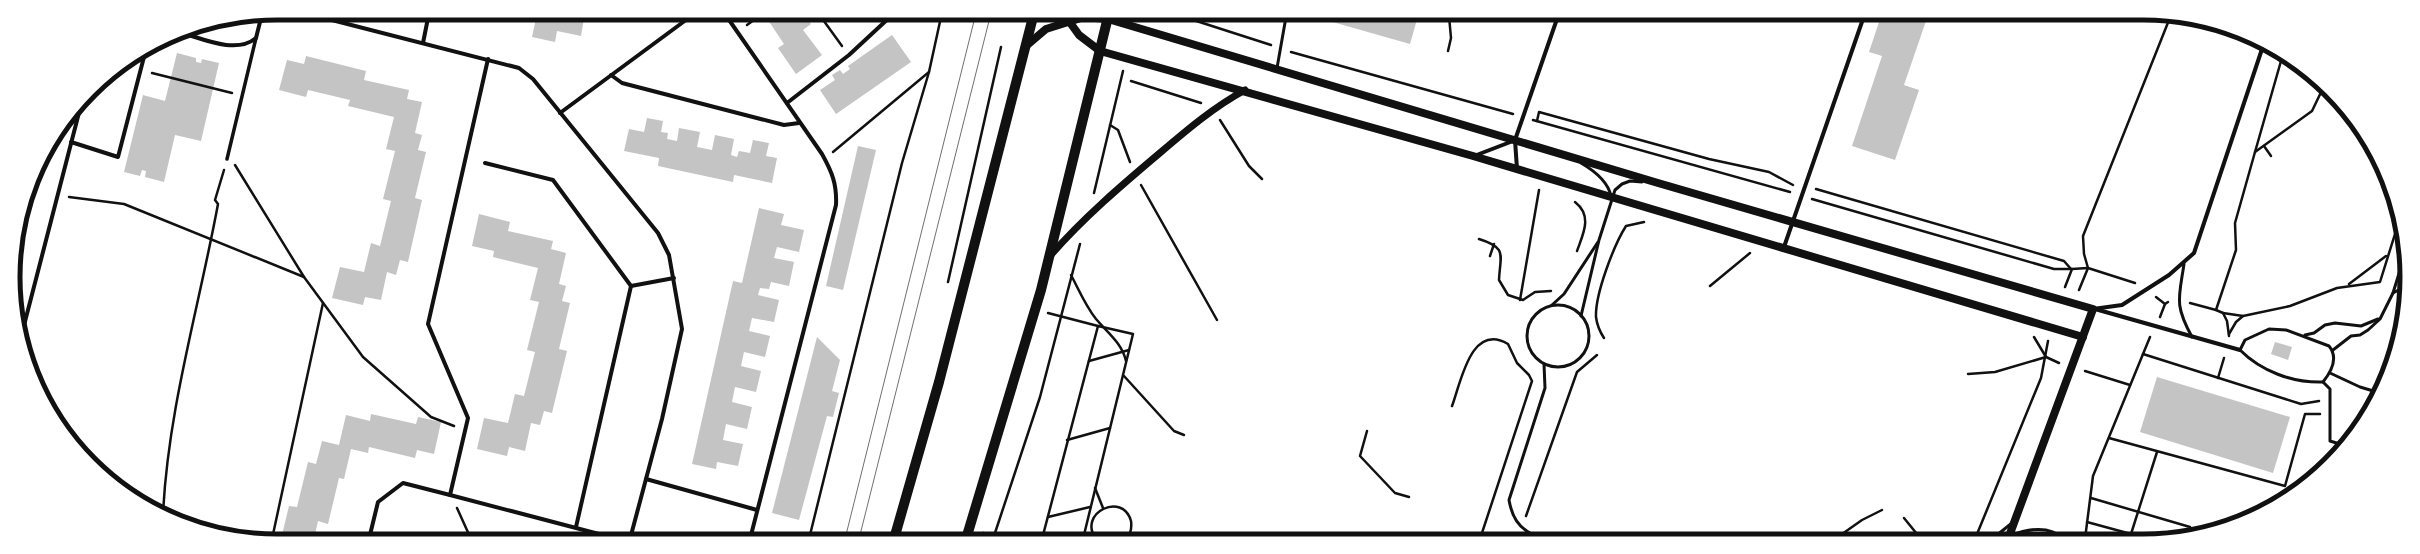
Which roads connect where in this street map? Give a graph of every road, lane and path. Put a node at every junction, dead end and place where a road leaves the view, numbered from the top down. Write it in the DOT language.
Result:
graph roads {
  1 [pos="332,20"];
  2 [pos="428,20"];
  3 [pos="686,20"];
  4 [pos="729,20"];
  5 [pos="823,20"];
  6 [pos="887,20"];
  7 [pos="940,20"];
  8 [pos="1032,20"];
  9 [pos="1067,20"];
  10 [pos="1108,20"];
  11 [pos="1115,20"];
  12 [pos="1193,20"];
  13 [pos="1285,20"];
  14 [pos="1449,20"];
  15 [pos="1557,20"];
  16 [pos="1863,20"];
  17 [pos="260,21"];
  18 [pos="2168,21"];
  19 [pos="191,35"];
  20 [pos="256,38"];
  21 [pos="422,43"];
  22 [pos="1001,46"];
  23 [pos="1026,46"];
  24 [pos="1280,48"];
  25 [pos="2262,49"];
  26 [pos="1100,51"];
  27 [pos="1448,51"];
  28 [pos="849,55"];
  29 [pos="143,57"];
  30 [pos="1126,57"];
  31 [pos="488,59"];
  32 [pos="2281,60"];
  33 [pos="1277,68"];
  34 [pos="140,69"];
  35 [pos="929,72"];
  36 [pos="611,75"];
  37 [pos="1245,90"];
  38 [pos="2321,92"];
  39 [pos="242,95"];
  40 [pos="787,103"];
  41 [pos="560,113"];
  42 [pos="78,115"];
  43 [pos="1225,115"];
  44 [pos="1523,116"];
  45 [pos="799,123"];
  46 [pos="1214,124"];
  47 [pos="1110,125"];
  48 [pos="1515,140"];
  49 [pos="71,142"];
  50 [pos="2264,146"];
  51 [pos="2255,152"];
  52 [pos="1473,156"];
  53 [pos="1568,156"];
  54 [pos="2270,156"];
  55 [pos="825,158"];
  56 [pos="227,159"];
  57 [pos="485,164"];
  58 [pos="1517,169"];
  59 [pos="1135,174"];
  60 [pos="1146,181"];
  61 [pos="1658,183"];
  62 [pos="1141,185"];
  63 [pos="1531,187"];
  64 [pos="1136,190"];
  65 [pos="1538,190"];
  66 [pos="1546,192"];
  67 [pos="57,196"];
  68 [pos="1611,198"];
  69 [pos="1572,199"];
  70 [pos="1087,219"];
  71 [pos="1792,221"];
  72 [pos="1649,222"];
  73 [pos="2396,231"];
  74 [pos="1086,238"];
  75 [pos="212,239"];
  76 [pos="1479,239"];
  77 [pos="1599,240"];
  78 [pos="1080,243"];
  79 [pos="1494,244"];
  80 [pos="1784,247"];
  81 [pos="1744,250"];
  82 [pos="2388,255"];
  83 [pos="1490,256"];
  84 [pos="1049,258"];
  85 [pos="1574,258"];
  86 [pos="2184,264"];
  87 [pos="2088,268"];
  88 [pos="2400,271"];
  89 [pos="1071,275"];
  90 [pos="304,277"];
  91 [pos="674,278"];
  92 [pos="948,282"];
  93 [pos="2346,285"];
  94 [pos="631,286"];
  95 [pos="1710,286"];
  96 [pos="2148,290"];
  97 [pos="2399,290"];
  98 [pos="1553,291"];
  99 [pos="2393,293"];
  100 [pos="2061,298"];
  101 [pos="1520,300"];
  102 [pos="2178,300"];
  103 [pos="2074,302"];
  104 [pos="323,303"];
  105 [pos="1552,305"];
  106 [pos="2093,309"];
  107 [pos="1035,310"];
  108 [pos="2216,310"];
  109 [pos="2223,313"];
  110 [pos="1060,316"];
  111 [pos="1581,316"];
  112 [pos="2243,316"];
  113 [pos="2380,318"];
  114 [pos="1217,320"];
  115 [pos="24,324"];
  116 [pos="1098,326"];
  117 [pos="2050,327"];
  118 [pos="1104,328"];
  119 [pos="2032,335"];
  120 [pos="2304,335"];
  121 [pos="2150,336"];
  122 [pos="2082,337"];
  123 [pos="2192,337"];
  124 [pos="1604,338"];
  125 [pos="1129,350"];
  126 [pos="2240,350"];
  127 [pos="2333,350"];
  128 [pos="1124,351"];
  129 [pos="2143,354"];
  130 [pos="1597,355"];
  131 [pos="2046,357"];
  132 [pos="1088,361"];
  133 [pos="1126,363"];
  134 [pos="1544,364"];
  135 [pos="2083,370"];
  136 [pos="2330,373"];
  137 [pos="1968,374"];
  138 [pos="1124,375"];
  139 [pos="2323,382"];
  140 [pos="2130,385"];
  141 [pos="2373,391"];
  142 [pos="2330,400"];
  143 [pos="1452,406"];
  144 [pos="2330,414"];
  145 [pos="1110,428"];
  146 [pos="466,431"];
  147 [pos="1367,431"];
  148 [pos="1184,436"];
  149 [pos="2108,438"];
  150 [pos="1067,440"];
  151 [pos="2338,443"];
  152 [pos="2158,452"];
  153 [pos="646,479"];
  154 [pos="1095,488"];
  155 [pos="450,495"];
  156 [pos="1409,497"];
  157 [pos="2091,498"];
  158 [pos="1090,506"];
  159 [pos="164,507"];
  160 [pos="1103,508"];
  161 [pos="757,510"];
  162 [pos="1882,510"];
  163 [pos="2138,511"];
  164 [pos="1048,517"];
  165 [pos="1904,518"];
  166 [pos="2015,520"];
  167 [pos="2087,522"];
  168 [pos="576,527"];
  169 [pos="1521,527"];
  170 [pos="2190,527"];
  171 [pos="273,534"];
  172 [pos="370,534"];
  173 [pos="469,534"];
  174 [pos="600,534"];
  175 [pos="631,534"];
  176 [pos="751,534"];
  177 [pos="810,534"];
  178 [pos="895,534"];
  179 [pos="968,534"];
  180 [pos="995,534"];
  181 [pos="1043,534"];
  182 [pos="1084,534"];
  183 [pos="1094,534"];
  184 [pos="1129,534"];
  185 [pos="1482,534"];
  186 [pos="1532,534"];
  187 [pos="1842,534"];
  188 [pos="1917,534"];
  189 [pos="1977,534"];
  190 [pos="1998,534"];
  191 [pos="2010,534"];
  192 [pos="2020,534"];
  193 [pos="2055,534"];
  194 [pos="2086,534"];
  1 -- 21 [label="street"];
  2 -- 21 [label="street"];
  3 -- 36 [label="street"];
  4 -- 40 [label="street"];
  5 -- 28 [label="path"];
  6 -- 28 [label="street"];
  7 -- 35 [label="path"];
  8 -- 23 [label="main road"];
  9 -- 23 [label="main road"];
  9 -- 26 [label="main road"];
  10 -- 26 [label="main road"];
  11 -- 33 [label="main road"];
  12 -- 24 [label="path"];
  13 -- 24 [label="lane"];
  14 -- 27 [label="path"];
  15 -- 44 [label="street"];
  16 -- 71 [label="street"];
  17 -- 20 [label="street"];
  18 -- 87 [label="path"];
  19 -- 20 [label="street"];
  20 -- 39 [label="street"];
  21 -- 31 [label="street"];
  22 -- 92 [label="path"];
  23 -- 178 [label="main road"];
  24 -- 33 [label="lane"];
  24 -- 44 [label="path"];
  25 -- 86 [label="street"];
  26 -- 30 [label="main road"];
  26 -- 84 [label="main road"];
  28 -- 40 [label="street"];
  29 -- 34 [label="street"];
  30 -- 37 [label="main road"];
  30 -- 47 [label="path"];
  31 -- 41 [label="street"];
  31 -- 146 [label="street"];
  32 -- 51 [label="path"];
  33 -- 48 [label="main road"];
  34 -- 39 [label="path"];
  34 -- 49 [label="street"];
  35 -- 55 [label="path"];
  35 -- 177 [label="path"];
  36 -- 41 [label="street"];
  36 -- 45 [label="street"];
  37 -- 52 [label="main road"];
  37 -- 59 [label="street"];
  38 -- 50 [label="path"];
  39 -- 56 [label="street"];
  40 -- 45 [label="street"];
  41 -- 91 [label="street"];
  42 -- 49 [label="street"];
  43 -- 46 [label="path"];
  44 -- 48 [label="street"];
  45 -- 55 [label="street"];
  47 -- 59 [label="path"];
  47 -- 70 [label="path"];
  48 -- 52 [label="street"];
  48 -- 53 [label="main road"];
  48 -- 58 [label="street"];
  49 -- 67 [label="street"];
  50 -- 51 [label="path"];
  50 -- 54 [label="path"];
  51 -- 108 [label="path"];
  52 -- 58 [label="main road"];
  53 -- 61 [label="main road"];
  53 -- 68 [label="lane"];
  55 -- 161 [label="street"];
  56 -- 75 [label="path"];
  56 -- 90 [label="path"];
  57 -- 94 [label="street"];
  58 -- 68 [label="main road"];
  59 -- 62 [label="path"];
  59 -- 70 [label="street"];
  60 -- 62 [label="path"];
  61 -- 68 [label="lane"];
  61 -- 71 [label="main road"];
  62 -- 64 [label="path"];
  62 -- 114 [label="path"];
  63 -- 65 [label="path"];
  65 -- 66 [label="path"];
  65 -- 101 [label="path"];
  67 -- 75 [label="path"];
  67 -- 115 [label="street"];
  68 -- 77 [label="lane"];
  68 -- 80 [label="main road"];
  69 -- 85 [label="path"];
  70 -- 78 [label="path"];
  70 -- 84 [label="street"];
  71 -- 80 [label="street"];
  71 -- 100 [label="main road"];
  72 -- 124 [label="path"];
  73 -- 82 [label="path"];
  74 -- 78 [label="path"];
  75 -- 90 [label="path"];
  75 -- 159 [label="path"];
  76 -- 79 [label="path"];
  77 -- 105 [label="lane"];
  77 -- 111 [label="lane"];
  78 -- 89 [label="path"];
  79 -- 83 [label="path"];
  79 -- 101 [label="path"];
  80 -- 117 [label="main road"];
  81 -- 95 [label="path"];
  82 -- 93 [label="path"];
  82 -- 93 [label="path"];
  84 -- 107 [label="main road"];
  86 -- 96 [label="street"];
  86 -- 102 [label="lane"];
  87 -- 96 [label="path"];
  87 -- 100 [label="path"];
  87 -- 103 [label="path"];
  88 -- 99 [label="lane"];
  89 -- 110 [label="path"];
  89 -- 118 [label="path"];
  90 -- 104 [label="path"];
  91 -- 94 [label="street"];
  91 -- 153 [label="street"];
  93 -- 112 [label="path"];
  94 -- 168 [label="street"];
  96 -- 102 [label="path"];
  96 -- 106 [label="street"];
  97 -- 99 [label="lane"];
  98 -- 101 [label="path"];
  99 -- 113 [label="lane"];
  100 -- 103 [label="main road"];
  102 -- 108 [label="path"];
  102 -- 123 [label="lane"];
  103 -- 106 [label="main road"];
  104 -- 146 [label="path"];
  104 -- 171 [label="path"];
  105 -- 111 [label="lane"];
  105 -- 134 [label="lane"];
  106 -- 122 [label="main road"];
  106 -- 123 [label="street"];
  107 -- 110 [label="path"];
  107 -- 179 [label="main road"];
  108 -- 109 [label="path"];
  109 -- 112 [label="path"];
  109 -- 112 [label="path"];
  110 -- 116 [label="path"];
  110 -- 180 [label="path"];
  111 -- 134 [label="lane"];
  113 -- 120 [label="lane"];
  113 -- 127 [label="lane"];
  116 -- 118 [label="path"];
  116 -- 132 [label="path"];
  117 -- 122 [label="main road"];
  117 -- 131 [label="path"];
  118 -- 125 [label="path"];
  118 -- 128 [label="path"];
  119 -- 131 [label="path"];
  120 -- 126 [label="lane"];
  120 -- 127 [label="lane"];
  121 -- 129 [label="path"];
  122 -- 166 [label="main road"];
  123 -- 126 [label="street"];
  125 -- 128 [label="path"];
  125 -- 133 [label="path"];
  126 -- 139 [label="lane"];
  127 -- 136 [label="lane"];
  128 -- 132 [label="path"];
  128 -- 133 [label="path"];
  129 -- 140 [label="path"];
  129 -- 142 [label="path"];
  130 -- 169 [label="path"];
  131 -- 137 [label="path"];
  131 -- 189 [label="path"];
  132 -- 150 [label="path"];
  133 -- 138 [label="path"];
  134 -- 169 [label="lane"];
  135 -- 140 [label="path"];
  136 -- 139 [label="lane"];
  136 -- 141 [label="lane"];
  138 -- 145 [label="path"];
  138 -- 148 [label="path"];
  139 -- 142 [label="lane"];
  140 -- 149 [label="path"];
  142 -- 144 [label="lane"];
  143 -- 185 [label="path"];
  144 -- 151 [label="lane"];
  144 -- 152 [label="path"];
  145 -- 150 [label="path"];
  145 -- 154 [label="path"];
  146 -- 155 [label="street"];
  147 -- 156 [label="path"];
  149 -- 152 [label="path"];
  149 -- 157 [label="path"];
  150 -- 164 [label="path"];
  152 -- 163 [label="path"];
  153 -- 161 [label="street"];
  153 -- 175 [label="street"];
  154 -- 158 [label="path"];
  154 -- 160 [label="path"];
  155 -- 168 [label="street"];
  155 -- 172 [label="street"];
  155 -- 173 [label="path"];
  157 -- 163 [label="path"];
  157 -- 167 [label="path"];
  158 -- 164 [label="path"];
  158 -- 182 [label="path"];
  160 -- 183 [label="path"];
  160 -- 184 [label="path"];
  161 -- 176 [label="street"];
  162 -- 187 [label="path"];
  163 -- 167 [label="path"];
  163 -- 170 [label="path"];
  164 -- 181 [label="path"];
  165 -- 188 [label="path"];
  166 -- 190 [label="lane"];
  166 -- 191 [label="main road"];
  167 -- 194 [label="path"];
  168 -- 174 [label="street"];
  169 -- 186 [label="lane"];
  192 -- 193 [label="lane"];
}
